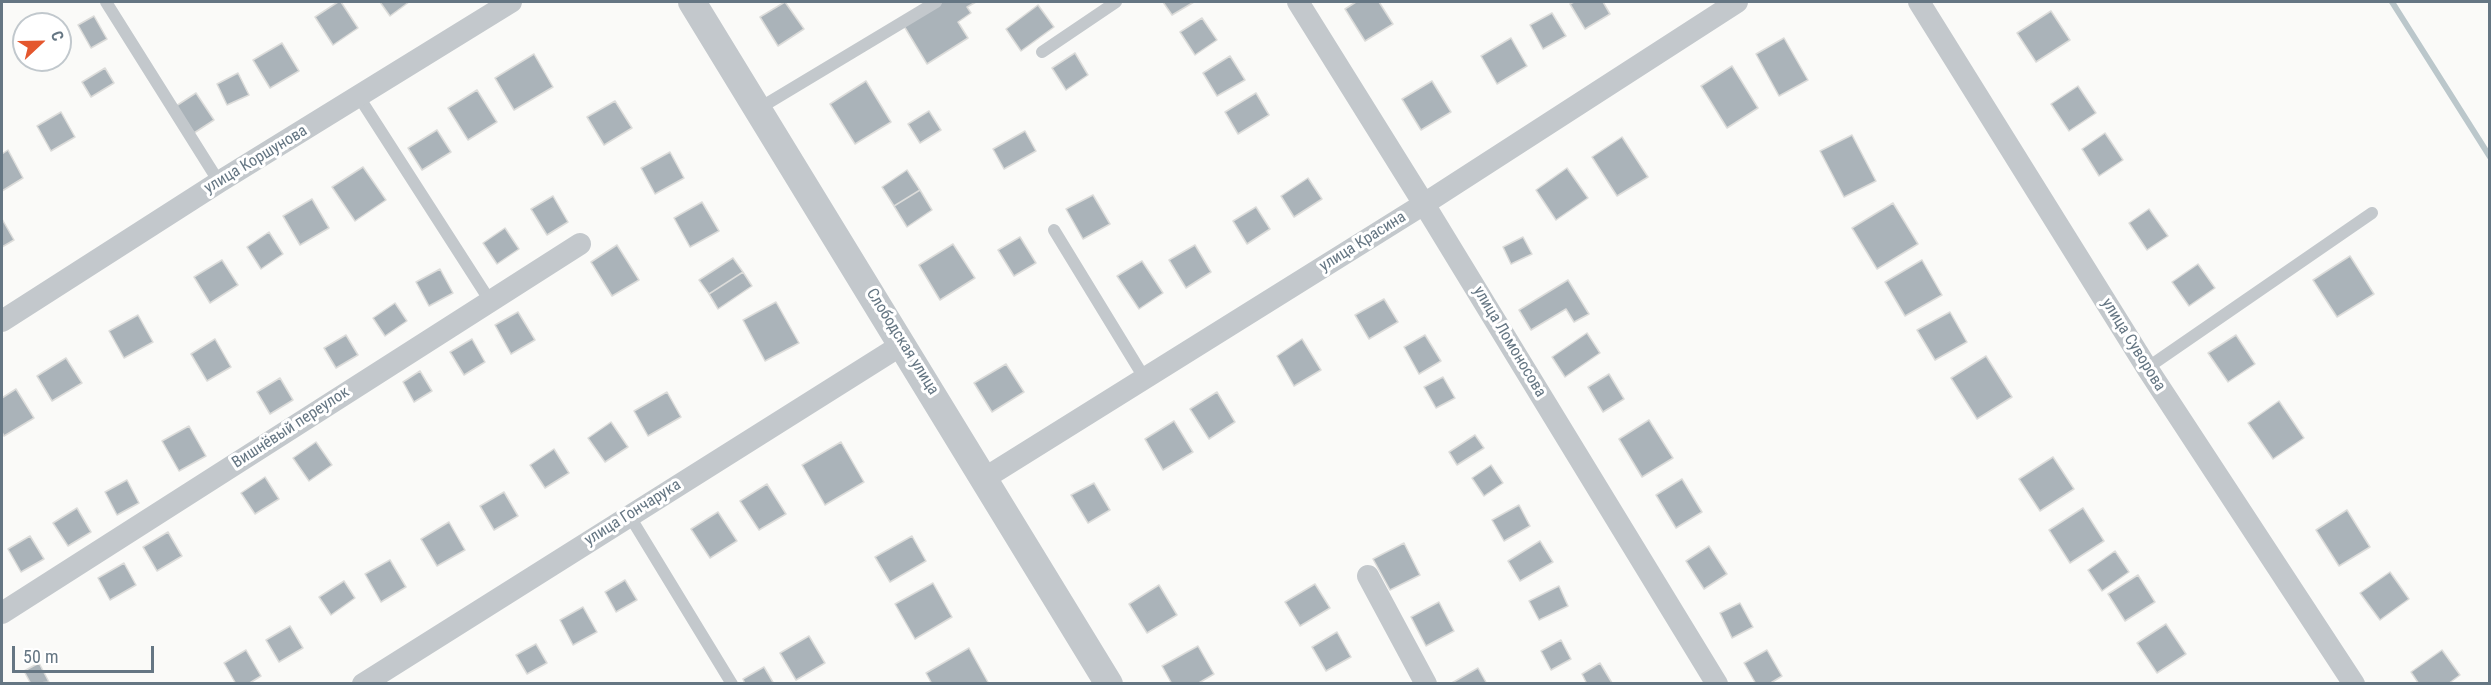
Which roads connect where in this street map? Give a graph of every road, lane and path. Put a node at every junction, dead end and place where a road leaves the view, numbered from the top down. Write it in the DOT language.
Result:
graph roads {
  1 [pos="105,2"];
  2 [pos="511,2"];
  3 [pos="692,2"];
  4 [pos="936,2"];
  5 [pos="1116,2"];
  6 [pos="1298,2"];
  7 [pos="1737,2"];
  8 [pos="1919,2"];
  9 [pos="1042,52"];
  10 [pos="359,98"];
  11 [pos="758,109"];
  12 [pos="219,182"];
  13 [pos="1424,204"];
  14 [pos="2372,213"];
  15 [pos="1054,230"];
  16 [pos="580,244"];
  17 [pos="490,301"];
  18 [pos="2,321"];
  19 [pos="903,344"];
  20 [pos="2147,368"];
  21 [pos="1145,379"];
  22 [pos="985,478"];
  23 [pos="629,515"];
  24 [pos="1368,576"];
  25 [pos="2,613"];
  26 [pos="363,684"];
  27 [pos="732,684"];
  28 [pos="1110,684"];
  29 [pos="1426,684"];
  30 [pos="1717,684"];
  31 [pos="2354,684"];
  1 -- 12 [label="lane"];
  2 -- 10 [label="street, улица Коршунова"];
  3 -- 11 [label="street, Слободская улица"];
  4 -- 11 [label="lane"];
  5 -- 9 [label="lane"];
  6 -- 13 [label="street, улица Ломоносова"];
  7 -- 13 [label="street, улица Красина"];
  8 -- 20 [label="street, улица Суворова"];
  10 -- 12 [label="street, улица Коршунова"];
  10 -- 17 [label="lane"];
  11 -- 19 [label="street, Слободская улица"];
  12 -- 18 [label="street, улица Коршунова"];
  13 -- 21 [label="street, улица Красина"];
  13 -- 30 [label="street, улица Ломоносова"];
  14 -- 20 [label="lane"];
  15 -- 21 [label="lane"];
  16 -- 17 [label="street, Вишнёвый переулок"];
  17 -- 25 [label="street, Вишнёвый переулок"];
  19 -- 22 [label="street, Слободская улица"];
  19 -- 23 [label="street, улица Гончарука"];
  20 -- 31 [label="street, улица Суворова"];
  21 -- 22 [label="street, улица Красина"];
  22 -- 28 [label="street, Слободская улица"];
  23 -- 26 [label="street, улица Гончарука"];
  23 -- 27 [label="lane"];
  24 -- 29 [label="street"];
}
